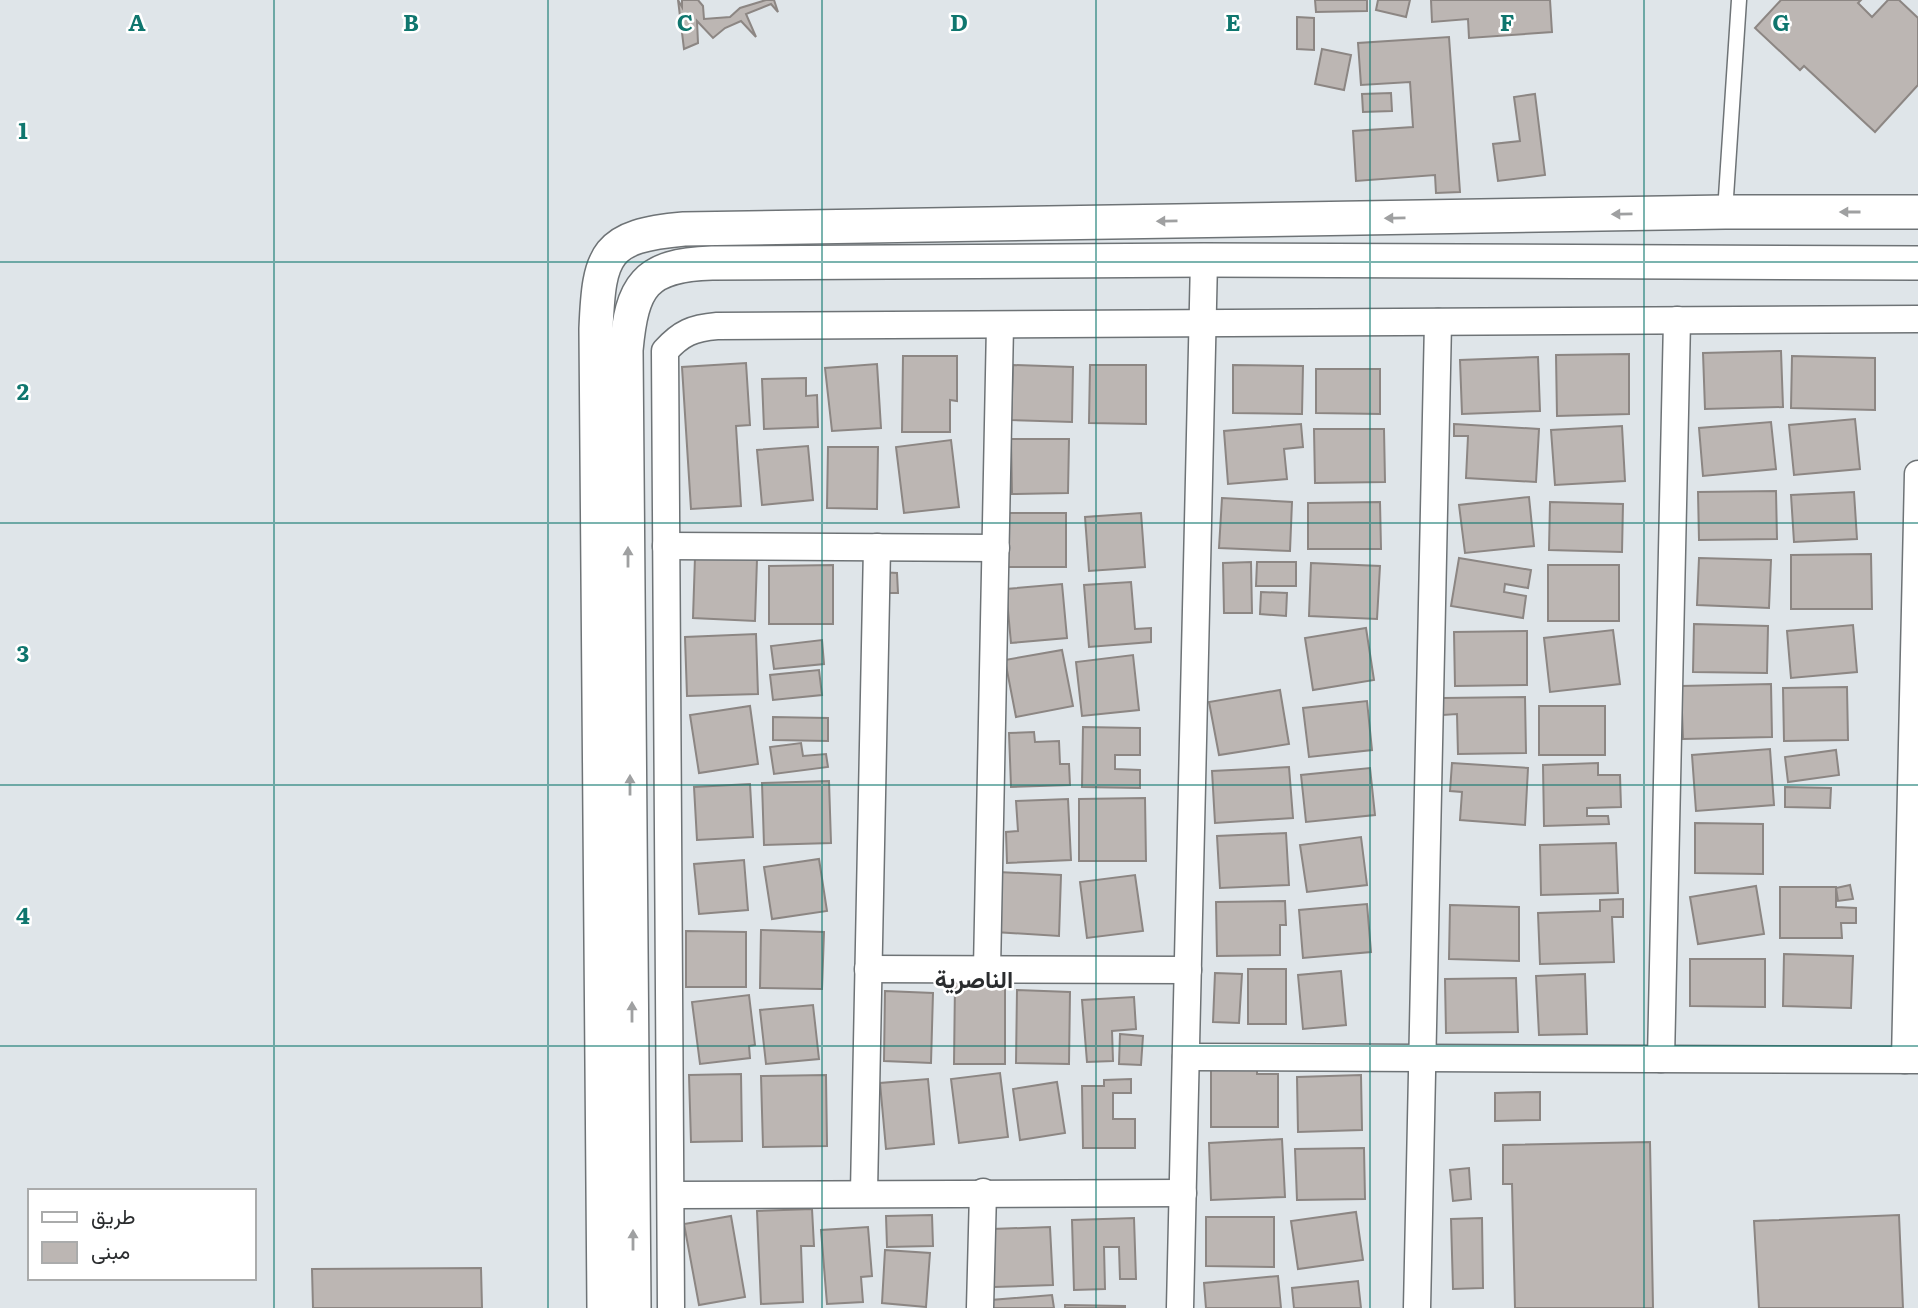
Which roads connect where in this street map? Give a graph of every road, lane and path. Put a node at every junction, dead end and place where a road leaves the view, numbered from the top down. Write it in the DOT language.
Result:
graph roads {
  1 [pos="1738,0"];
  2 [pos="1725,212"];
  3 [pos="1918,212"];
  4 [pos="1204,260"];
  5 [pos="1918,263"];
  6 [pos="1918,319"];
  7 [pos="1677,320"];
  8 [pos="1438,322"];
  9 [pos="1202,323"];
  10 [pos="1000,325"];
  11 [pos="1918,474"];
  12 [pos="666,546"];
  13 [pos="877,547"];
  14 [pos="996,548"];
  15 [pos="868,969"];
  16 [pos="987,969"];
  17 [pos="1188,970"];
  18 [pos="1186,1056"];
  19 [pos="1422,1058"];
  20 [pos="1661,1059"];
  21 [pos="1912,1060"];
  22 [pos="864,1192"];
  23 [pos="983,1192"];
  24 [pos="1183,1193"];
  25 [pos="671,1195"];
  26 [pos="604,1308"];
  27 [pos="634,1308"];
  28 [pos="671,1308"];
  29 [pos="980,1308"];
  30 [pos="1180,1308"];
  31 [pos="1417,1308"];
  1 -- 2 [label="lane"];
  3 -- 2 [label="street, one-way"];
  2 -- 26 [label="street, one-way"];
  4 -- 5 [label="street"];
  4 -- 9 [label="street"];
  27 -- 4 [label="street, one-way"];
  6 -- 7 [label="street"];
  7 -- 8 [label="street"];
  7 -- 20 [label="street"];
  8 -- 9 [label="street"];
  8 -- 19 [label="street"];
  9 -- 10 [label="street"];
  9 -- 17 [label="street"];
  10 -- 12 [label="street"];
  10 -- 14 [label="street"];
  11 -- 21 [label="street"];
  12 -- 13 [label="street"];
  12 -- 25 [label="street"];
  13 -- 14 [label="street"];
  13 -- 15 [label="street"];
  14 -- 16 [label="street"];
  15 -- 16 [label="street"];
  15 -- 22 [label="street"];
  16 -- 17 [label="street"];
  17 -- 18 [label="street"];
  18 -- 19 [label="street"];
  18 -- 24 [label="street"];
  19 -- 20 [label="street"];
  19 -- 31 [label="street"];
  20 -- 21 [label="street"];
  22 -- 23 [label="street"];
  22 -- 25 [label="street"];
  23 -- 24 [label="street"];
  23 -- 29 [label="street"];
  24 -- 30 [label="street"];
  25 -- 28 [label="street"];
}
